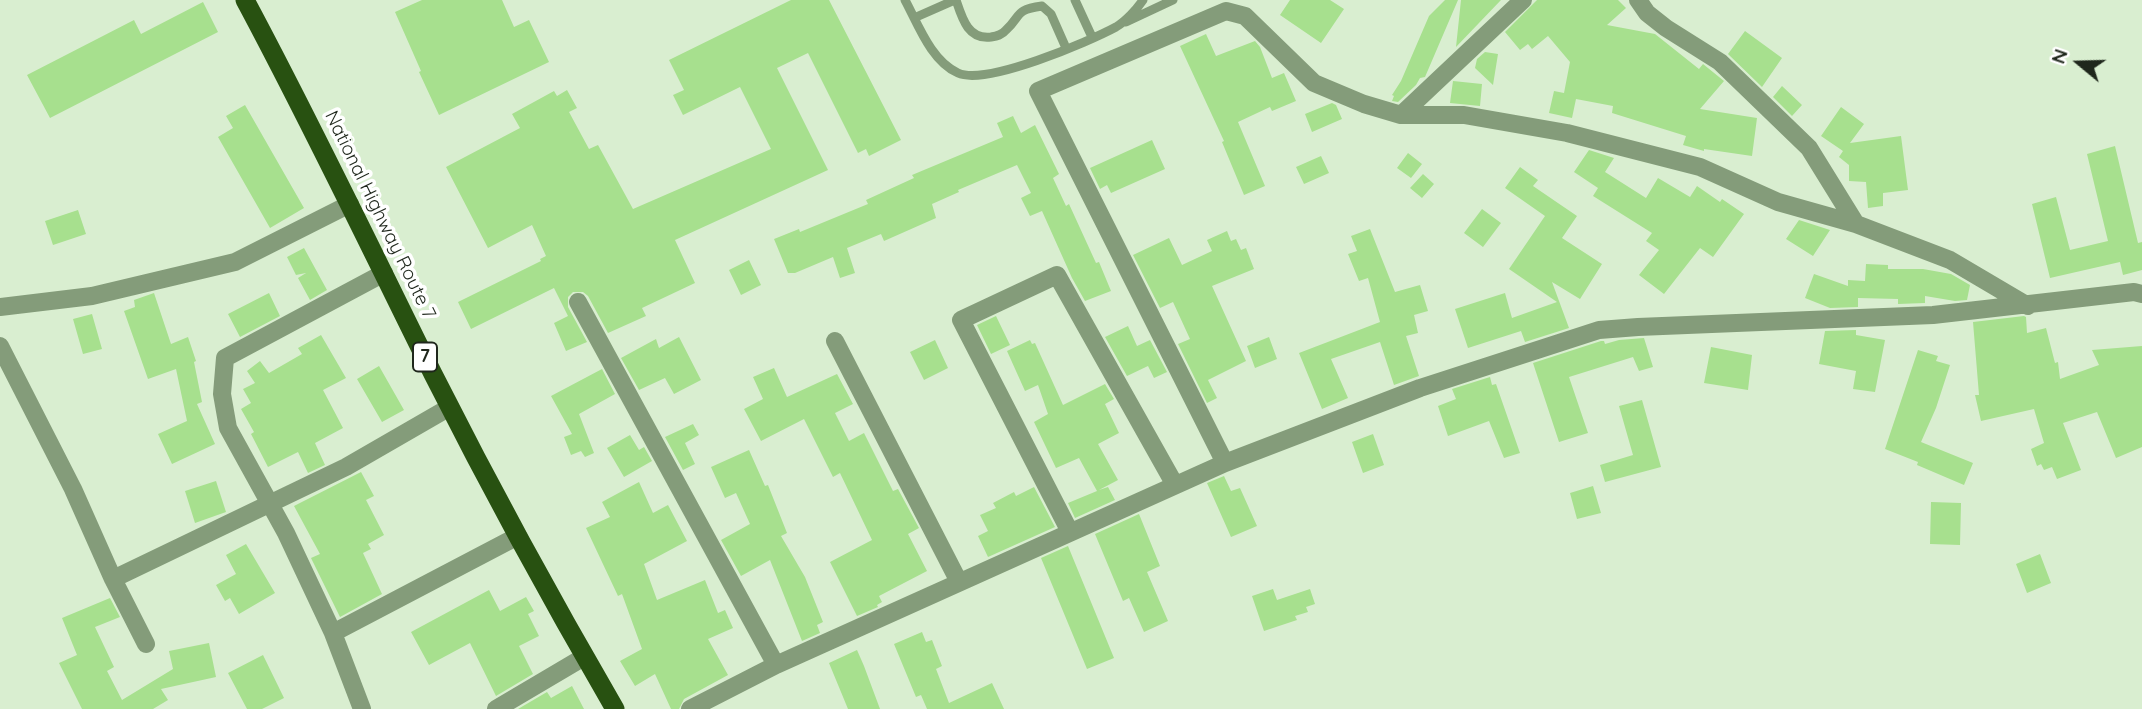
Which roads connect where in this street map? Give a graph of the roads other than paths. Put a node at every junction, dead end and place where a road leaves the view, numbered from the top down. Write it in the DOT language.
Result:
graph roads {
  1 [pos="245,0"];
  2 [pos="905,0"];
  3 [pos="1075,0"];
  4 [pos="1143,0"];
  5 [pos="1173,0"];
  6 [pos="1523,0"];
  7 [pos="1638,0"];
  8 [pos="952,1"];
  9 [pos="914,18"];
  10 [pos="1119,26"];
  11 [pos="1091,37"];
  12 [pos="1066,48"];
  13 [pos="1401,115"];
  14 [pos="350,204"];
  15 [pos="1856,224"];
  16 [pos="384,273"];
  17 [pos="2139,291"];
  18 [pos="578,302"];
  19 [pos="2028,306"];
  20 [pos="0,307"];
  21 [pos="835,341"];
  22 [pos="0,346"];
  23 [pos="450,407"];
  24 [pos="1225,463"];
  25 [pos="1175,485"];
  26 [pos="268,503"];
  27 [pos="1070,532"];
  28 [pos="518,536"];
  29 [pos="113,579"];
  30 [pos="959,582"];
  31 [pos="332,633"];
  32 [pos="146,644"];
  33 [pos="584,657"];
  34 [pos="776,665"];
  35 [pos="362,709"];
  36 [pos="496,709"];
  37 [pos="615,709"];
  38 [pos="690,709"];
  1 -- 14 [label="highway, National Highway Route 7 / 7"];
  2 -- 9 [label="lane"];
  3 -- 11 [label="lane"];
  4 -- 10 [label="lane"];
  5 -- 10 [label="lane"];
  6 -- 13 [label="street"];
  7 -- 15 [label="street"];
  8 -- 9 [label="lane"];
  8 -- 12 [label="lane"];
  9 -- 12 [label="lane"];
  10 -- 11 [label="lane"];
  11 -- 12 [label="lane"];
  13 -- 15 [label="street"];
  13 -- 24 [label="street"];
  14 -- 16 [label="highway, National Highway Route 7 / 7"];
  14 -- 20 [label="street"];
  15 -- 19 [label="street"];
  16 -- 23 [label="highway, National Highway Route 7 / 7"];
  16 -- 26 [label="street"];
  17 -- 19 [label="street"];
  18 -- 34 [label="street"];
  19 -- 24 [label="street"];
  21 -- 30 [label="street"];
  22 -- 29 [label="street"];
  23 -- 26 [label="street"];
  23 -- 28 [label="highway, National Highway Route 7 / 7"];
  24 -- 25 [label="street"];
  25 -- 27 [label="street"];
  25 -- 27 [label="street"];
  26 -- 29 [label="street"];
  26 -- 31 [label="street"];
  27 -- 30 [label="street"];
  28 -- 31 [label="street"];
  28 -- 33 [label="highway, National Highway Route 7 / 7"];
  29 -- 32 [label="street"];
  30 -- 34 [label="street"];
  31 -- 35 [label="street"];
  33 -- 36 [label="street"];
  33 -- 37 [label="highway, National Highway Route 7 / 7"];
  34 -- 38 [label="street"];
}
